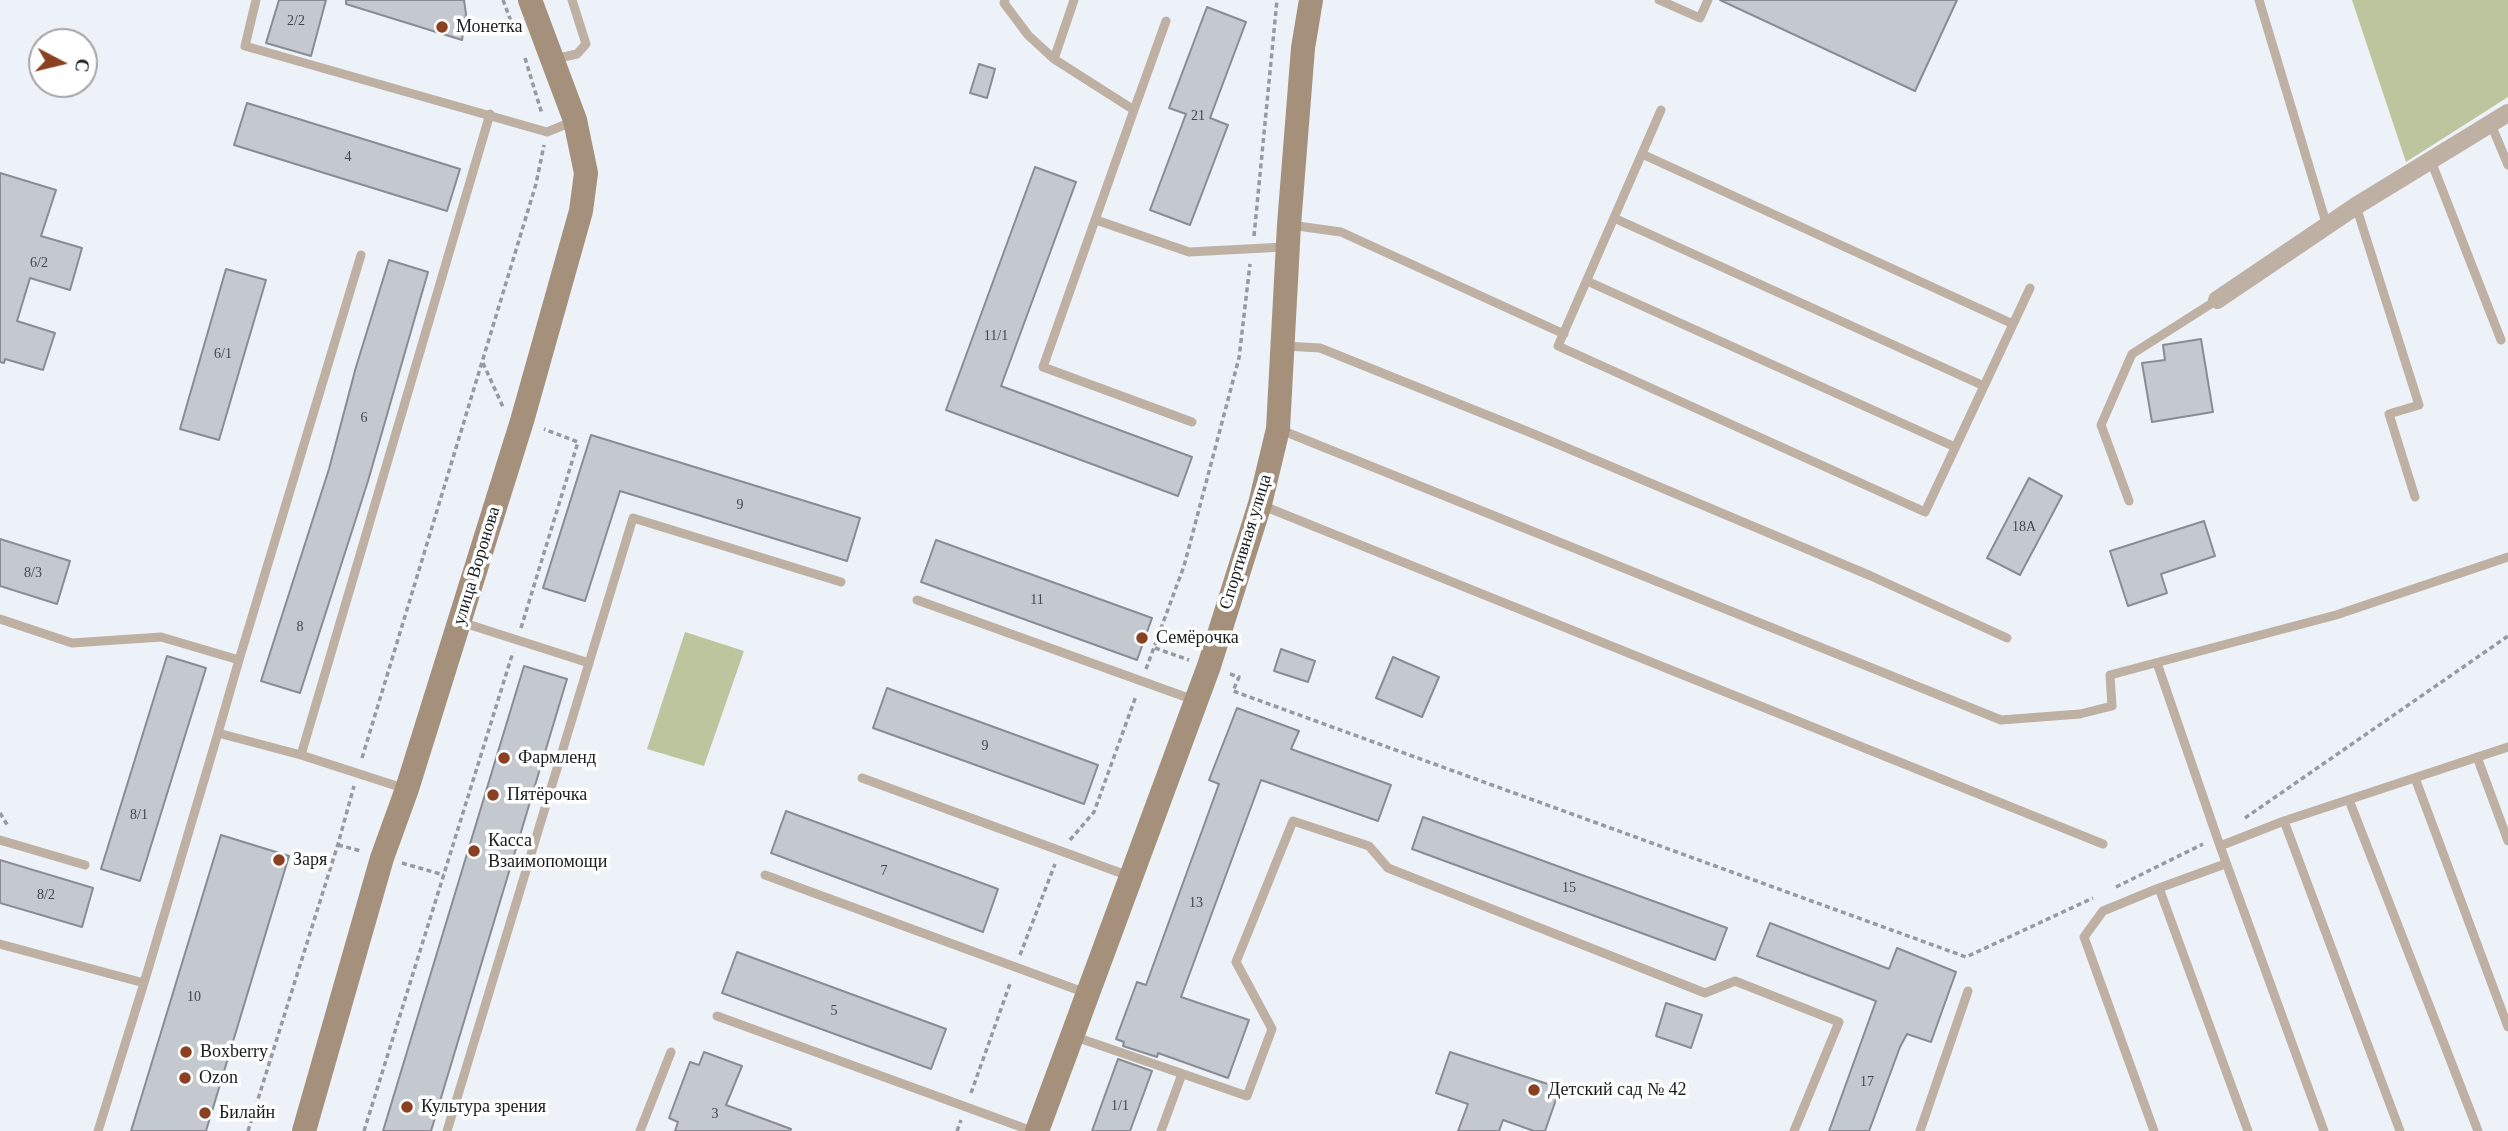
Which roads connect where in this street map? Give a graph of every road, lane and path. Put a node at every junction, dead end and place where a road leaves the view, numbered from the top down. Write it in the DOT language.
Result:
graph roads {
  1 [pos="256,0"];
  2 [pos="503,0"];
  3 [pos="530,0"];
  4 [pos="572,0"];
  5 [pos="1074,0"];
  6 [pos="1277,0"];
  7 [pos="1311,0"];
  8 [pos="1658,0"];
  9 [pos="1708,0"];
  10 [pos="2259,0"];
  11 [pos="1001,1"];
  12 [pos="1166,21"];
  13 [pos="516,33"];
  14 [pos="524,55"];
  15 [pos="552,60"];
  16 [pos="1054,60"];
  17 [pos="1134,110"];
  18 [pos="1661,110"];
  19 [pos="2508,113"];
  20 [pos="490,114"];
  21 [pos="575,120"];
  22 [pos="2490,122"];
  23 [pos="547,132"];
  24 [pos="1642,153"];
  25 [pos="2431,161"];
  26 [pos="2508,165"];
  27 [pos="2356,206"];
  28 [pos="1614,218"];
  29 [pos="1096,220"];
  30 [pos="2327,226"];
  31 [pos="1288,236"];
  32 [pos="1252,249"];
  33 [pos="361,255"];
  34 [pos="1587,281"];
  35 [pos="2030,288"];
  36 [pos="2217,300"];
  37 [pos="2013,324"];
  38 [pos="1564,334"];
  39 [pos="2501,340"];
  40 [pos="1282,346"];
  41 [pos="482,360"];
  42 [pos="1984,386"];
  43 [pos="522,421"];
  44 [pos="1192,422"];
  45 [pos="1278,429"];
  46 [pos="1955,447"];
  47 [pos="2415,498"];
  48 [pos="2129,501"];
  49 [pos="1260,505"];
  50 [pos="2508,557"];
  51 [pos="841,582"];
  52 [pos="917,600"];
  53 [pos="0,619"];
  54 [pos="460,622"];
  55 [pos="2508,636"];
  56 [pos="2007,638"];
  57 [pos="517,640"];
  58 [pos="1155,648"];
  59 [pos="239,660"];
  60 [pos="589,663"];
  61 [pos="2157,663"];
  62 [pos="1209,666"];
  63 [pos="1141,681"];
  64 [pos="1196,701"];
  65 [pos="218,733"];
  66 [pos="2508,747"];
  67 [pos="301,755"];
  68 [pos="2477,757"];
  69 [pos="357,774"];
  70 [pos="862,778"];
  71 [pos="2415,778"];
  72 [pos="407,789"];
  73 [pos="2348,800"];
  74 [pos="2284,821"];
  75 [pos="0,840"];
  76 [pos="2218,841"];
  77 [pos="2508,841"];
  78 [pos="2103,844"];
  79 [pos="1060,851"];
  80 [pos="2225,864"];
  81 [pos="85,865"];
  82 [pos="765,875"];
  83 [pos="1131,877"];
  84 [pos="2159,888"];
  85 [pos="2105,892"];
  86 [pos="2094,898"];
  87 [pos="0,944"];
  88 [pos="1016,967"];
  89 [pos="144,983"];
  90 [pos="1968,991"];
  91 [pos="1088,993"];
  92 [pos="717,1016"];
  93 [pos="2508,1027"];
  94 [pos="1072,1036"];
  95 [pos="671,1052"];
  96 [pos="1182,1074"];
  97 [pos="966,1107"];
  98 [pos="98,1131"];
  99 [pos="248,1131"];
  100 [pos="304,1131"];
  101 [pos="364,1131"];
  102 [pos="447,1131"];
  103 [pos="640,1131"];
  104 [pos="957,1131"];
  105 [pos="1035,1131"];
  106 [pos="1161,1131"];
  107 [pos="1794,1131"];
  108 [pos="1920,1131"];
  109 [pos="2154,1131"];
  110 [pos="2248,1131"];
  111 [pos="2324,1131"];
  112 [pos="2400,1131"];
  113 [pos="2477,1131"];
  1 -- 20 [label="lane"];
  2 -- 13 [label="path"];
  3 -- 15 [label="street, улица Воронова"];
  4 -- 15 [label="lane"];
  5 -- 16 [label="lane"];
  6 -- 32 [label="path"];
  7 -- 31 [label="street, Спортивная улица"];
  8 -- 9 [label="lane"];
  10 -- 30 [label="lane"];
  11 -- 16 [label="lane"];
  12 -- 17 [label="lane"];
  14 -- 23 [label="path"];
  15 -- 21 [label="street, улица Воронова"];
  16 -- 17 [label="lane"];
  17 -- 29 [label="lane"];
  18 -- 24 [label="lane"];
  19 -- 22 [label="street"];
  20 -- 23 [label="lane"];
  20 -- 67 [label="lane"];
  21 -- 23 [label="lane"];
  21 -- 43 [label="street, улица Воронова"];
  22 -- 25 [label="street"];
  22 -- 26 [label="lane"];
  23 -- 41 [label="path"];
  24 -- 28 [label="lane"];
  24 -- 37 [label="lane"];
  25 -- 27 [label="street"];
  25 -- 39 [label="lane"];
  27 -- 30 [label="street"];
  27 -- 47 [label="lane"];
  28 -- 34 [label="lane"];
  28 -- 42 [label="lane"];
  29 -- 32 [label="lane"];
  29 -- 44 [label="lane"];
  30 -- 36 [label="street"];
  31 -- 32 [label="lane"];
  31 -- 38 [label="lane"];
  31 -- 40 [label="street, Спортивная улица"];
  32 -- 58 [label="path"];
  33 -- 59 [label="lane"];
  34 -- 38 [label="lane"];
  34 -- 46 [label="lane"];
  35 -- 37 [label="lane"];
  36 -- 48 [label="lane"];
  37 -- 42 [label="lane"];
  38 -- 46 [label="lane"];
  40 -- 45 [label="street, Спортивная улица"];
  40 -- 56 [label="lane"];
  41 -- 43 [label="path"];
  41 -- 69 [label="path"];
  42 -- 46 [label="lane"];
  43 -- 54 [label="street, улица Воронова"];
  43 -- 57 [label="path"];
  45 -- 49 [label="street, Спортивная улица"];
  45 -- 61 [label="lane"];
  49 -- 62 [label="street, Спортивная улица"];
  49 -- 78 [label="lane"];
  50 -- 61 [label="lane"];
  51 -- 60 [label="lane"];
  52 -- 63 [label="lane"];
  53 -- 59 [label="lane"];
  54 -- 57 [label="lane"];
  54 -- 72 [label="street, улица Воронова"];
  55 -- 76 [label="path"];
  57 -- 60 [label="lane"];
  57 -- 101 [label="path"];
  58 -- 62 [label="path"];
  58 -- 63 [label="path"];
  59 -- 65 [label="lane"];
  60 -- 102 [label="lane"];
  61 -- 76 [label="lane"];
  62 -- 64 [label="street, Спортивная улица"];
  62 -- 86 [label="path"];
  63 -- 64 [label="lane"];
  63 -- 79 [label="path"];
  64 -- 83 [label="street, Спортивная улица"];
  65 -- 67 [label="lane"];
  65 -- 89 [label="lane"];
  66 -- 68 [label="lane"];
  67 -- 69 [label="lane"];
  68 -- 71 [label="lane"];
  68 -- 77 [label="lane"];
  69 -- 72 [label="lane"];
  69 -- 99 [label="path"];
  70 -- 79 [label="lane"];
  71 -- 73 [label="lane"];
  71 -- 93 [label="lane"];
  72 -- 100 [label="street, улица Воронова"];
  73 -- 74 [label="lane"];
  73 -- 113 [label="lane"];
  74 -- 76 [label="lane"];
  74 -- 112 [label="lane"];
  75 -- 81 [label="lane"];
  76 -- 80 [label="lane"];
  76 -- 85 [label="path"];
  79 -- 83 [label="lane"];
  79 -- 88 [label="path"];
  80 -- 84 [label="lane"];
  80 -- 111 [label="lane"];
  82 -- 88 [label="lane"];
  83 -- 91 [label="street, Спортивная улица"];
  84 -- 109 [label="lane"];
  84 -- 110 [label="lane"];
  87 -- 89 [label="lane"];
  88 -- 91 [label="lane"];
  88 -- 97 [label="path"];
  89 -- 98 [label="lane"];
  90 -- 108 [label="lane"];
  91 -- 94 [label="street, Спортивная улица"];
  92 -- 97 [label="lane"];
  94 -- 96 [label="lane"];
  94 -- 105 [label="street, Спортивная улица"];
  95 -- 103 [label="lane"];
  96 -- 106 [label="lane"];
  96 -- 107 [label="lane"];
  97 -- 104 [label="path"];
  97 -- 105 [label="lane"];
}
